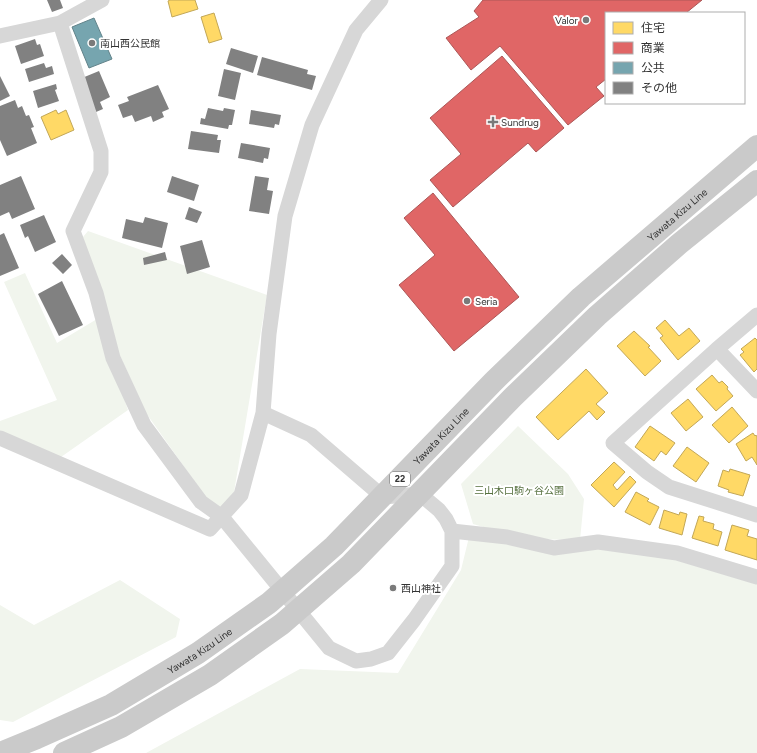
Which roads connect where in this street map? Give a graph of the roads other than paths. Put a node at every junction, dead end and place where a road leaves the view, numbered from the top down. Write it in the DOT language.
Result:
graph roads {
  1 [pos="102,0"];
  2 [pos="380,0"];
  3 [pos="60,23"];
  4 [pos="1,32"];
  5 [pos="757,146"];
  6 [pos="757,181"];
  7 [pos="757,315"];
  8 [pos="717,349"];
  9 [pos="757,391"];
  10 [pos="263,414"];
  11 [pos="0,438"];
  12 [pos="420,494"];
  13 [pos="383,497"];
  14 [pos="757,515"];
  15 [pos="222,517"];
  16 [pos="452,531"];
  17 [pos="757,577"];
  18 [pos="0,753"];
  19 [pos="64,753"];
  1 -- 3 [label="street"];
  2 -- 10 [label="street"];
  3 -- 4 [label="street"];
  3 -- 15 [label="street"];
  5 -- 13 [label="main road, Yawata Kizu Line / 22"];
  6 -- 12 [label="main road, 22"];
  7 -- 8 [label="street"];
  8 -- 9 [label="street"];
  8 -- 14 [label="street"];
  10 -- 13 [label="street"];
  10 -- 15 [label="street"];
  11 -- 15 [label="street"];
  12 -- 13 [label="street"];
  12 -- 16 [label="street"];
  12 -- 19 [label="main road, 22"];
  13 -- 18 [label="main road, Yawata Kizu Line / 22"];
  15 -- 16 [label="street"];
  16 -- 17 [label="street"];
}
